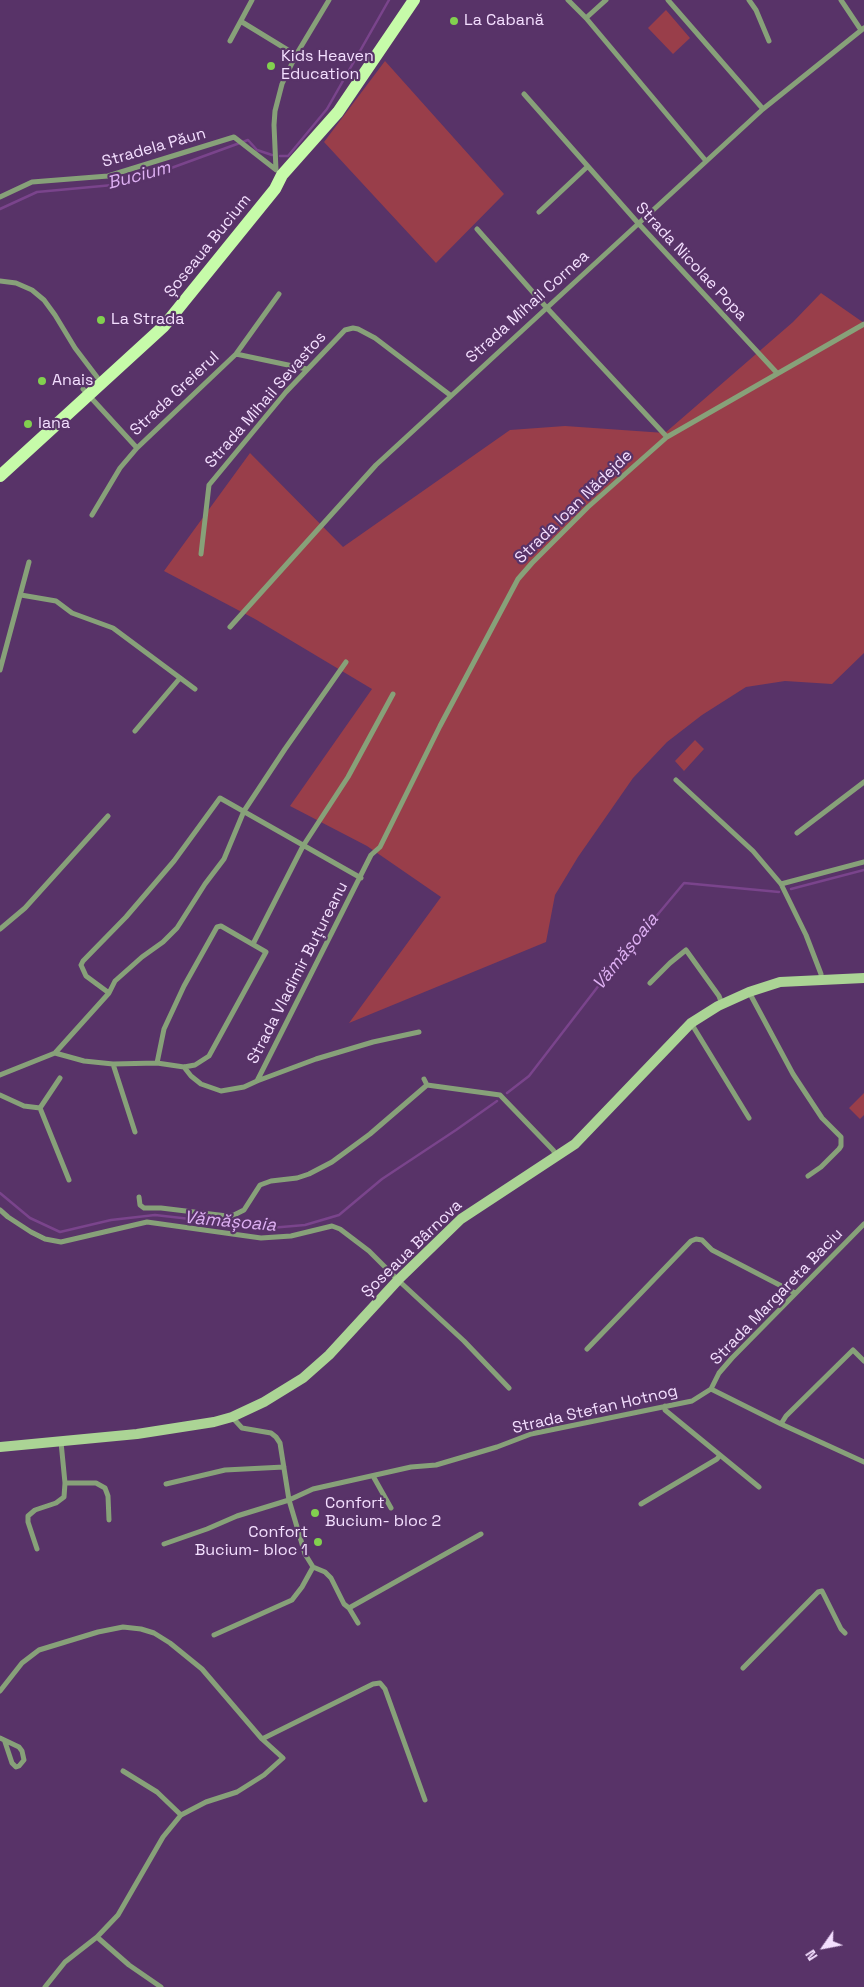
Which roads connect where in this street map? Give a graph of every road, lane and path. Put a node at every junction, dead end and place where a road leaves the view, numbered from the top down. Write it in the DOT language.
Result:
graph roads {
  1 [pos="252,0"];
  2 [pos="329,0"];
  3 [pos="414,0"];
  4 [pos="568,0"];
  5 [pos="606,0"];
  6 [pos="668,0"];
  7 [pos="749,0"];
  8 [pos="841,0"];
  9 [pos="586,18"];
  10 [pos="242,22"];
  11 [pos="862,29"];
  12 [pos="230,41"];
  13 [pos="769,41"];
  14 [pos="296,55"];
  15 [pos="524,94"];
  16 [pos="763,109"];
  17 [pos="706,161"];
  18 [pos="587,167"];
  19 [pos="279,172"];
  20 [pos="0,197"];
  21 [pos="539,212"];
  22 [pos="638,223"];
  23 [pos="477,229"];
  24 [pos="0,281"];
  25 [pos="279,294"];
  26 [pos="546,307"];
  27 [pos="864,324"];
  28 [pos="236,354"];
  29 [pos="307,369"];
  30 [pos="777,373"];
  31 [pos="97,377"];
  32 [pos="85,392"];
  33 [pos="450,395"];
  34 [pos="667,437"];
  35 [pos="137,448"];
  36 [pos="0,465"];
  37 [pos="0,476"];
  38 [pos="92,515"];
  39 [pos="201,554"];
  40 [pos="29,562"];
  41 [pos="21,595"];
  42 [pos="230,627"];
  43 [pos="346,662"];
  44 [pos="0,670"];
  45 [pos="180,678"];
  46 [pos="195,689"];
  47 [pos="393,694"];
  48 [pos="135,731"];
  49 [pos="676,780"];
  50 [pos="864,782"];
  51 [pos="244,811"];
  52 [pos="108,816"];
  53 [pos="797,833"];
  54 [pos="303,846"];
  55 [pos="371,856"];
  56 [pos="864,862"];
  57 [pos="361,878"];
  58 [pos="781,884"];
  59 [pos="0,929"];
  60 [pos="253,944"];
  61 [pos="864,978"];
  62 [pos="821,980"];
  63 [pos="650,983"];
  64 [pos="749,992"];
  65 [pos="109,994"];
  66 [pos="722,1004"];
  67 [pos="691,1023"];
  68 [pos="419,1032"];
  69 [pos="55,1053"];
  70 [pos="156,1063"];
  71 [pos="113,1064"];
  72 [pos="184,1067"];
  73 [pos="0,1075"];
  74 [pos="60,1078"];
  75 [pos="424,1079"];
  76 [pos="256,1081"];
  77 [pos="427,1085"];
  78 [pos="0,1095"];
  79 [pos="40,1108"];
  80 [pos="749,1118"];
  81 [pos="135,1132"];
  82 [pos="557,1156"];
  83 [pos="808,1176"];
  84 [pos="69,1180"];
  85 [pos="139,1196"];
  86 [pos="0,1210"];
  87 [pos="864,1224"];
  88 [pos="398,1280"];
  89 [pos="795,1293"];
  90 [pos="587,1349"];
  91 [pos="864,1361"];
  92 [pos="509,1388"];
  93 [pos="711,1389"];
  94 [pos="665,1406"];
  95 [pos="232,1417"];
  96 [pos="781,1424"];
  97 [pos="61,1442"];
  98 [pos="0,1447"];
  99 [pos="720,1455"];
  100 [pos="864,1462"];
  101 [pos="284,1466"];
  102 [pos="373,1476"];
  103 [pos="65,1484"];
  104 [pos="166,1484"];
  105 [pos="759,1486"];
  106 [pos="289,1500"];
  107 [pos="641,1504"];
  108 [pos="391,1508"];
  109 [pos="109,1520"];
  110 [pos="482,1534"];
  111 [pos="164,1544"];
  112 [pos="36,1549"];
  113 [pos="313,1567"];
  114 [pos="349,1608"];
  115 [pos="358,1622"];
  116 [pos="845,1633"];
  117 [pos="214,1635"];
  118 [pos="743,1668"];
  119 [pos="0,1691"];
  120 [pos="0,1738"];
  121 [pos="262,1739"];
  122 [pos="5,1742"];
  123 [pos="123,1771"];
  124 [pos="425,1800"];
  125 [pos="181,1815"];
  126 [pos="97,1937"];
  127 [pos="45,1987"];
  128 [pos="161,1987"];
  1 -- 10 [label="street"];
  2 -- 14 [label="street"];
  3 -- 19 [label="main road, Șoseaua Bucium"];
  4 -- 9 [label="street"];
  5 -- 9 [label="street"];
  6 -- 16 [label="street"];
  7 -- 13 [label="street"];
  8 -- 11 [label="street"];
  9 -- 17 [label="street"];
  10 -- 12 [label="street"];
  10 -- 14 [label="street"];
  11 -- 16 [label="street, Strada Mihail Cornea"];
  14 -- 19 [label="street"];
  15 -- 18 [label="street, Strada Nicolae Popa"];
  16 -- 17 [label="street, Strada Mihail Cornea"];
  17 -- 22 [label="street, Strada Mihail Cornea"];
  18 -- 21 [label="street"];
  18 -- 22 [label="street, Strada Nicolae Popa"];
  19 -- 20 [label="street, Stradela Păun"];
  19 -- 31 [label="main road, Șoseaua Bucium"];
  19 -- 32 [label="main road, Șoseaua Bucium"];
  22 -- 26 [label="street, Strada Mihail Cornea"];
  22 -- 30 [label="street, Strada Nicolae Popa"];
  23 -- 26 [label="street"];
  24 -- 31 [label="street"];
  25 -- 28 [label="street, Strada Greierul"];
  26 -- 33 [label="street, Strada Mihail Cornea"];
  26 -- 34 [label="street"];
  27 -- 30 [label="street, Strada Ioan Nădejde"];
  28 -- 29 [label="street"];
  28 -- 35 [label="street, Strada Greierul"];
  29 -- 33 [label="street, Strada Mihail Sevastos"];
  29 -- 39 [label="street, Strada Mihail Sevastos"];
  30 -- 34 [label="street, Strada Ioan Nădejde"];
  31 -- 32 [label="main road, Șoseaua Bucium"];
  32 -- 35 [label="street"];
  32 -- 36 [label="main road, Șoseaua Bucium"];
  32 -- 37 [label="main road, Șoseaua Bucium"];
  33 -- 42 [label="street, Strada Mihail Cornea"];
  34 -- 55 [label="street, Strada Ioan Nădejde"];
  35 -- 38 [label="street, Strada Greierul"];
  40 -- 41 [label="street"];
  41 -- 44 [label="street"];
  41 -- 45 [label="street"];
  43 -- 51 [label="street"];
  45 -- 46 [label="street"];
  45 -- 48 [label="street"];
  47 -- 54 [label="street"];
  49 -- 58 [label="street"];
  50 -- 53 [label="street"];
  51 -- 54 [label="street"];
  51 -- 65 [label="street"];
  51 -- 65 [label="street"];
  52 -- 59 [label="street"];
  54 -- 57 [label="street"];
  54 -- 60 [label="street"];
  55 -- 57 [label="street, Strada Vladimir Buțureanu"];
  56 -- 58 [label="street"];
  57 -- 76 [label="street, Strada Vladimir Buțureanu"];
  58 -- 62 [label="street"];
  60 -- 70 [label="street"];
  60 -- 72 [label="street"];
  61 -- 62 [label="main road, Șoseaua Bârnova"];
  62 -- 64 [label="main road, Șoseaua Bârnova"];
  63 -- 66 [label="street"];
  64 -- 66 [label="main road, Șoseaua Bârnova"];
  64 -- 83 [label="street"];
  65 -- 69 [label="street"];
  66 -- 67 [label="main road, Șoseaua Bârnova"];
  67 -- 80 [label="street"];
  67 -- 82 [label="main road, Șoseaua Bârnova"];
  68 -- 76 [label="street"];
  69 -- 71 [label="street"];
  69 -- 73 [label="street"];
  70 -- 71 [label="street"];
  70 -- 72 [label="street"];
  71 -- 81 [label="street"];
  72 -- 76 [label="street, Strada Vladimir Buțureanu"];
  74 -- 79 [label="street"];
  75 -- 77 [label="street"];
  77 -- 82 [label="street"];
  77 -- 85 [label="street"];
  78 -- 79 [label="street"];
  79 -- 84 [label="street"];
  82 -- 88 [label="main road, Șoseaua Bârnova"];
  86 -- 88 [label="street"];
  87 -- 89 [label="street, Strada Margareta Baciu"];
  88 -- 92 [label="street"];
  88 -- 95 [label="main road, Șoseaua Bârnova"];
  89 -- 90 [label="street"];
  89 -- 93 [label="street, Strada Margareta Baciu"];
  91 -- 96 [label="street"];
  93 -- 94 [label="street, Strada Stefan Hotnog"];
  93 -- 96 [label="street"];
  94 -- 99 [label="street"];
  94 -- 102 [label="street, Strada Stefan Hotnog"];
  95 -- 97 [label="main road, Șoseaua Bârnova"];
  95 -- 101 [label="street"];
  96 -- 100 [label="street"];
  97 -- 98 [label="main road, Șoseaua Bârnova"];
  97 -- 103 [label="street"];
  99 -- 105 [label="street"];
  99 -- 107 [label="street"];
  101 -- 104 [label="street"];
  101 -- 106 [label="street"];
  102 -- 106 [label="street, Strada Stefan Hotnog"];
  102 -- 108 [label="street"];
  103 -- 109 [label="street"];
  103 -- 112 [label="street"];
  106 -- 111 [label="street, Strada Stefan Hotnog"];
  106 -- 113 [label="street"];
  110 -- 114 [label="street"];
  113 -- 114 [label="street"];
  113 -- 117 [label="street"];
  114 -- 115 [label="street"];
  116 -- 118 [label="street"];
  119 -- 121 [label="street"];
  120 -- 122 [label="street"];
  121 -- 124 [label="street"];
  121 -- 125 [label="street"];
  122 -- 122 [label="street"];
  123 -- 125 [label="street"];
  125 -- 126 [label="street"];
  126 -- 127 [label="street"];
  126 -- 128 [label="street"];
}
